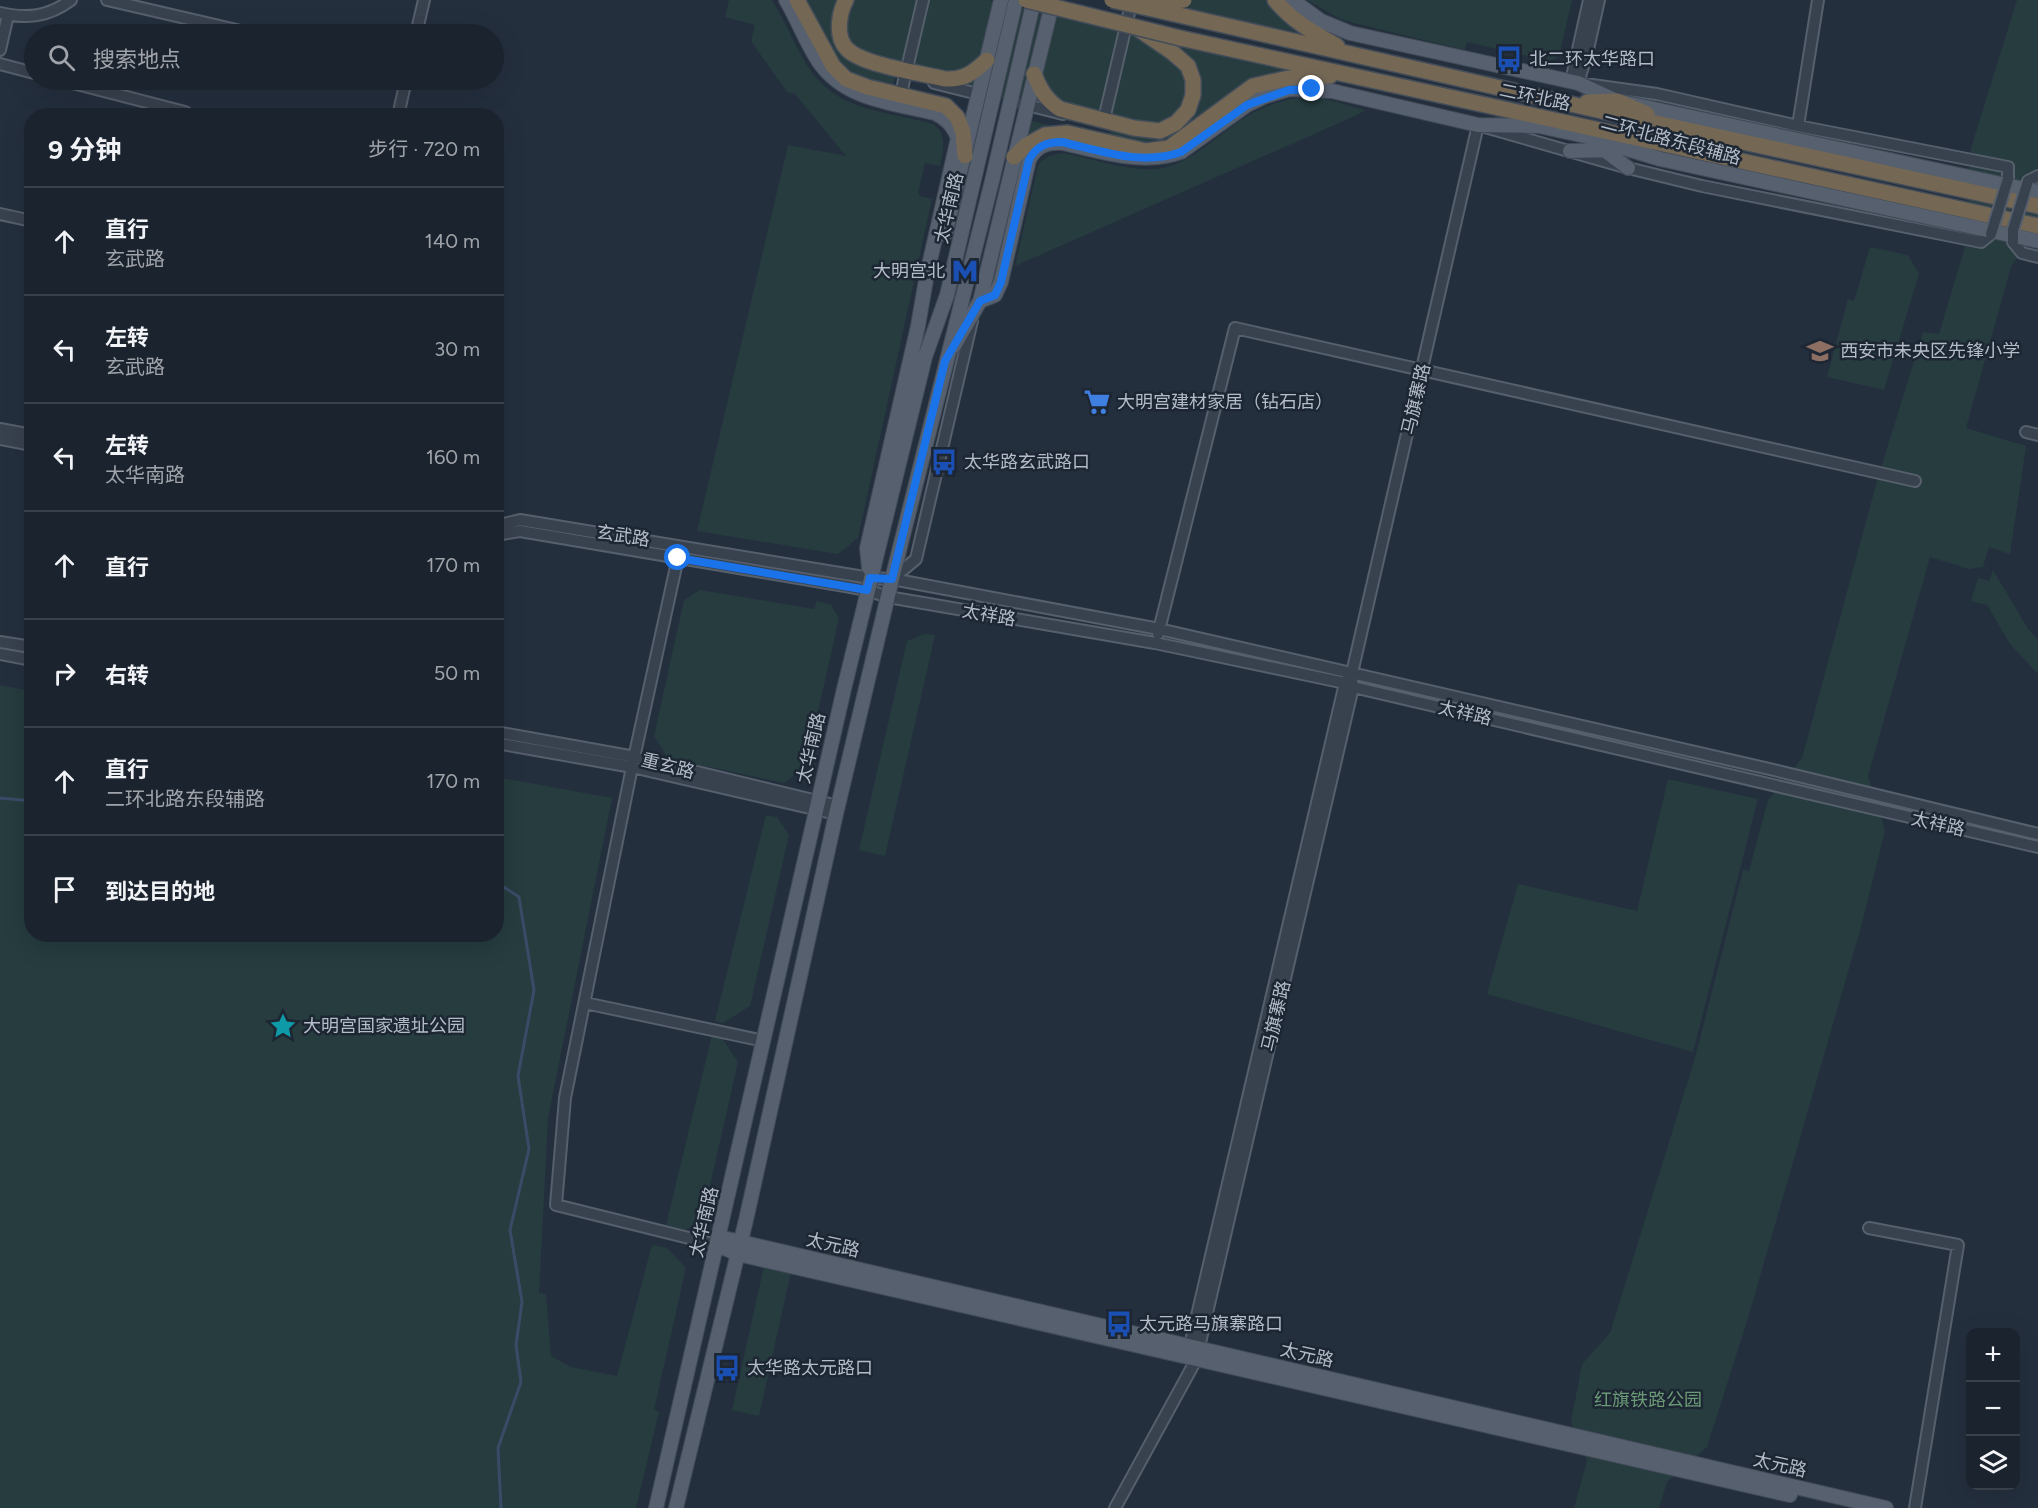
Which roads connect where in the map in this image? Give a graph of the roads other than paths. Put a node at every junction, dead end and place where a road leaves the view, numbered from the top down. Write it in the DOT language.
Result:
graph roads {
  1 [pos="71,0"];
  2 [pos="107,0"];
  3 [pos="424,0"];
  4 [pos="786,0"];
  5 [pos="797,0"];
  6 [pos="846,0"];
  7 [pos="922,0"];
  8 [pos="1001,0"];
  9 [pos="1016,0"];
  10 [pos="1026,0"];
  11 [pos="1034,0"];
  12 [pos="1053,0"];
  13 [pos="1184,0"];
  14 [pos="1275,0"];
  15 [pos="1292,0"];
  16 [pos="1589,0"];
  17 [pos="1599,0"];
  18 [pos="1818,0"];
  19 [pos="1123,1"];
  20 [pos="4,14"];
  21 [pos="211,24"];
  22 [pos="418,24"];
  23 [pos="1132,25"];
  24 [pos="0,50"];
  25 [pos="1353,54"];
  26 [pos="987,60"];
  27 [pos="0,64"];
  28 [pos="24,70"];
  29 [pos="906,72"];
  30 [pos="1034,74"];
  31 [pos="1359,76"];
  32 [pos="1574,82"];
  33 [pos="100,90"];
  34 [pos="404,90"];
  35 [pos="974,93"];
  36 [pos="900,98"];
  37 [pos="1617,101"];
  38 [pos="1566,103"];
  39 [pos="1031,106"];
  40 [pos="170,108"];
  41 [pos="400,108"];
  42 [pos="1563,123"];
  43 [pos="1478,125"];
  44 [pos="1539,126"];
  45 [pos="1798,126"];
  46 [pos="1674,127"];
  47 [pos="1101,132"];
  48 [pos="1585,136"];
  49 [pos="1604,150"];
  50 [pos="1629,150"];
  51 [pos="1570,151"];
  52 [pos="965,156"];
  53 [pos="1014,157"];
  54 [pos="1629,168"];
  55 [pos="2033,178"];
  56 [pos="2038,192"];
  57 [pos="2038,206"];
  58 [pos="0,214"];
  59 [pos="24,219"];
  60 [pos="2038,226"];
  61 [pos="2038,242"];
  62 [pos="2038,257"];
  63 [pos="977,307"];
  64 [pos="925,357"];
  65 [pos="945,361"];
  66 [pos="1422,371"];
  67 [pos="0,429"];
  68 [pos="2026,432"];
  69 [pos="24,434"];
  70 [pos="2038,435"];
  71 [pos="0,439"];
  72 [pos="24,444"];
  73 [pos="1915,481"];
  74 [pos="504,524"];
  75 [pos="504,534"];
  76 [pos="680,545"];
  77 [pos="678,558"];
  78 [pos="892,579"];
  79 [pos="869,584"];
  80 [pos="888,597"];
  81 [pos="1159,629"];
  82 [pos="0,642"];
  83 [pos="1155,643"];
  84 [pos="24,646"];
  85 [pos="0,654"];
  86 [pos="24,658"];
  87 [pos="1352,672"];
  88 [pos="1349,685"];
  89 [pos="504,734"];
  90 [pos="504,744"];
  91 [pos="633,762"];
  92 [pos="817,806"];
  93 [pos="837,810"];
  94 [pos="2038,834"];
  95 [pos="2038,847"];
  96 [pos="585,1003"];
  97 [pos="764,1041"];
  98 [pos="1869,1228"];
  99 [pos="718,1241"];
  100 [pos="739,1248"];
  101 [pos="1193,1353"];
  102 [pos="656,1508"];
  103 [pos="676,1508"];
  104 [pos="1115,1508"];
  105 [pos="1846,1508"];
  106 [pos="1886,1508"];
  107 [pos="1915,1508"];
  1 -- 20 [label="street"];
  2 -- 21 [label="street"];
  3 -- 22 [label="street"];
  4 -- 36 [label="main road"];
  5 -- 52 [label="highway"];
  6 -- 26 [label="highway"];
  7 -- 29 [label="street"];
  8 -- 26 [label="main road"];
  9 -- 64 [label="main road, 太华南路"];
  10 -- 23 [label="highway, 二环北路, bridge"];
  11 -- 65 [label="main road, 太华南路"];
  12 -- 30 [label="main road"];
  13 -- 19 [label="highway, bridge"];
  14 -- 25 [label="highway"];
  15 -- 32 [label="main road, 二环北路东段辅路"];
  16 -- 32 [label="street"];
  17 -- 32 [label="street"];
  18 -- 45 [label="street"];
  19 -- 25 [label="highway, 二环北路, bridge"];
  19 -- 47 [label="street"];
  20 -- 24 [label="street"];
  23 -- 30 [label="highway, bridge"];
  23 -- 31 [label="highway, 二环北路, bridge"];
  25 -- 38 [label="highway, 二环北路"];
  26 -- 52 [label="main road"];
  27 -- 28 [label="street"];
  29 -- 35 [label="street"];
  29 -- 36 [label="street"];
  30 -- 53 [label="main road"];
  31 -- 42 [label="highway, 二环北路"];
  31 -- 53 [label="highway"];
  32 -- 37 [label="main road, 二环北路东段辅路"];
  32 -- 45 [label="street"];
  33 -- 40 [label="street"];
  34 -- 41 [label="street"];
  36 -- 79 [label="main road"];
  37 -- 38 [label="highway"];
  37 -- 46 [label="highway"];
  37 -- 56 [label="main road, 二环北路东段辅路"];
  38 -- 46 [label="highway, 二环北路"];
  39 -- 47 [label="street"];
  42 -- 44 [label="highway"];
  42 -- 48 [label="highway"];
  42 -- 60 [label="highway, 二环北路"];
  43 -- 44 [label="main road, 二环北路东段辅路"];
  43 -- 47 [label="main road, 二环北路东段辅路"];
  43 -- 51 [label="street"];
  43 -- 66 [label="street, 马旗寨路"];
  44 -- 48 [label="main road, 二环北路东段辅路"];
  45 -- 54 [label="street, bridge"];
  46 -- 57 [label="highway, 二环北路"];
  47 -- 63 [label="main road, 二环北路东段辅路"];
  48 -- 49 [label="main road"];
  48 -- 50 [label="main road, 二环北路东段辅路"];
  49 -- 50 [label="main road"];
  49 -- 51 [label="main road"];
  49 -- 54 [label="main road"];
  50 -- 61 [label="main road, 二环北路东段辅路"];
  51 -- 54 [label="street"];
  52 -- 64 [label="main road"];
  53 -- 63 [label="main road"];
  55 -- 62 [label="street, bridge"];
  58 -- 59 [label="street"];
  63 -- 65 [label="main road"];
  63 -- 78 [label="street"];
  64 -- 79 [label="main road, 太华南路"];
  65 -- 78 [label="main road, 太华南路"];
  66 -- 73 [label="street"];
  66 -- 81 [label="street"];
  66 -- 87 [label="street, 马旗寨路"];
  67 -- 69 [label="street"];
  68 -- 70 [label="street"];
  71 -- 72 [label="street"];
  74 -- 76 [label="street, 玄武路"];
  75 -- 77 [label="street, 玄武路"];
  76 -- 77 [label="street"];
  76 -- 79 [label="street, 玄武路"];
  77 -- 79 [label="street, 玄武路"];
  77 -- 91 [label="street"];
  78 -- 79 [label="street, 玄武路"];
  78 -- 80 [label="main road, 太华南路"];
  78 -- 81 [label="street, 太祥路"];
  79 -- 80 [label="street, 玄武路"];
  79 -- 92 [label="main road, 太华南路"];
  80 -- 83 [label="street, 太祥路"];
  80 -- 93 [label="main road, 太华南路"];
  81 -- 83 [label="street"];
  81 -- 87 [label="street, 太祥路"];
  82 -- 84 [label="street"];
  83 -- 88 [label="street, 太祥路"];
  85 -- 86 [label="street"];
  87 -- 88 [label="street, 马旗寨路"];
  87 -- 94 [label="street, 太祥路"];
  88 -- 95 [label="street, 太祥路"];
  88 -- 101 [label="street, 马旗寨路"];
  89 -- 91 [label="street, 重玄路"];
  90 -- 91 [label="street, 重玄路"];
  91 -- 92 [label="street, 重玄路"];
  91 -- 96 [label="street"];
  92 -- 93 [label="street, 重玄路"];
  92 -- 97 [label="main road, 太华南路"];
  93 -- 100 [label="main road, 太华南路"];
  96 -- 97 [label="street"];
  96 -- 99 [label="street"];
  97 -- 99 [label="main road, 太华南路"];
  98 -- 107 [label="street"];
  99 -- 100 [label="main road, 太元路"];
  99 -- 102 [label="main road, 太华南路"];
  100 -- 101 [label="main road, 太元路"];
  100 -- 103 [label="main road, 太华南路"];
  101 -- 104 [label="street, 马旗寨路"];
  101 -- 105 [label="main road, 太元路"];
  101 -- 106 [label="main road, 太元路"];
}
